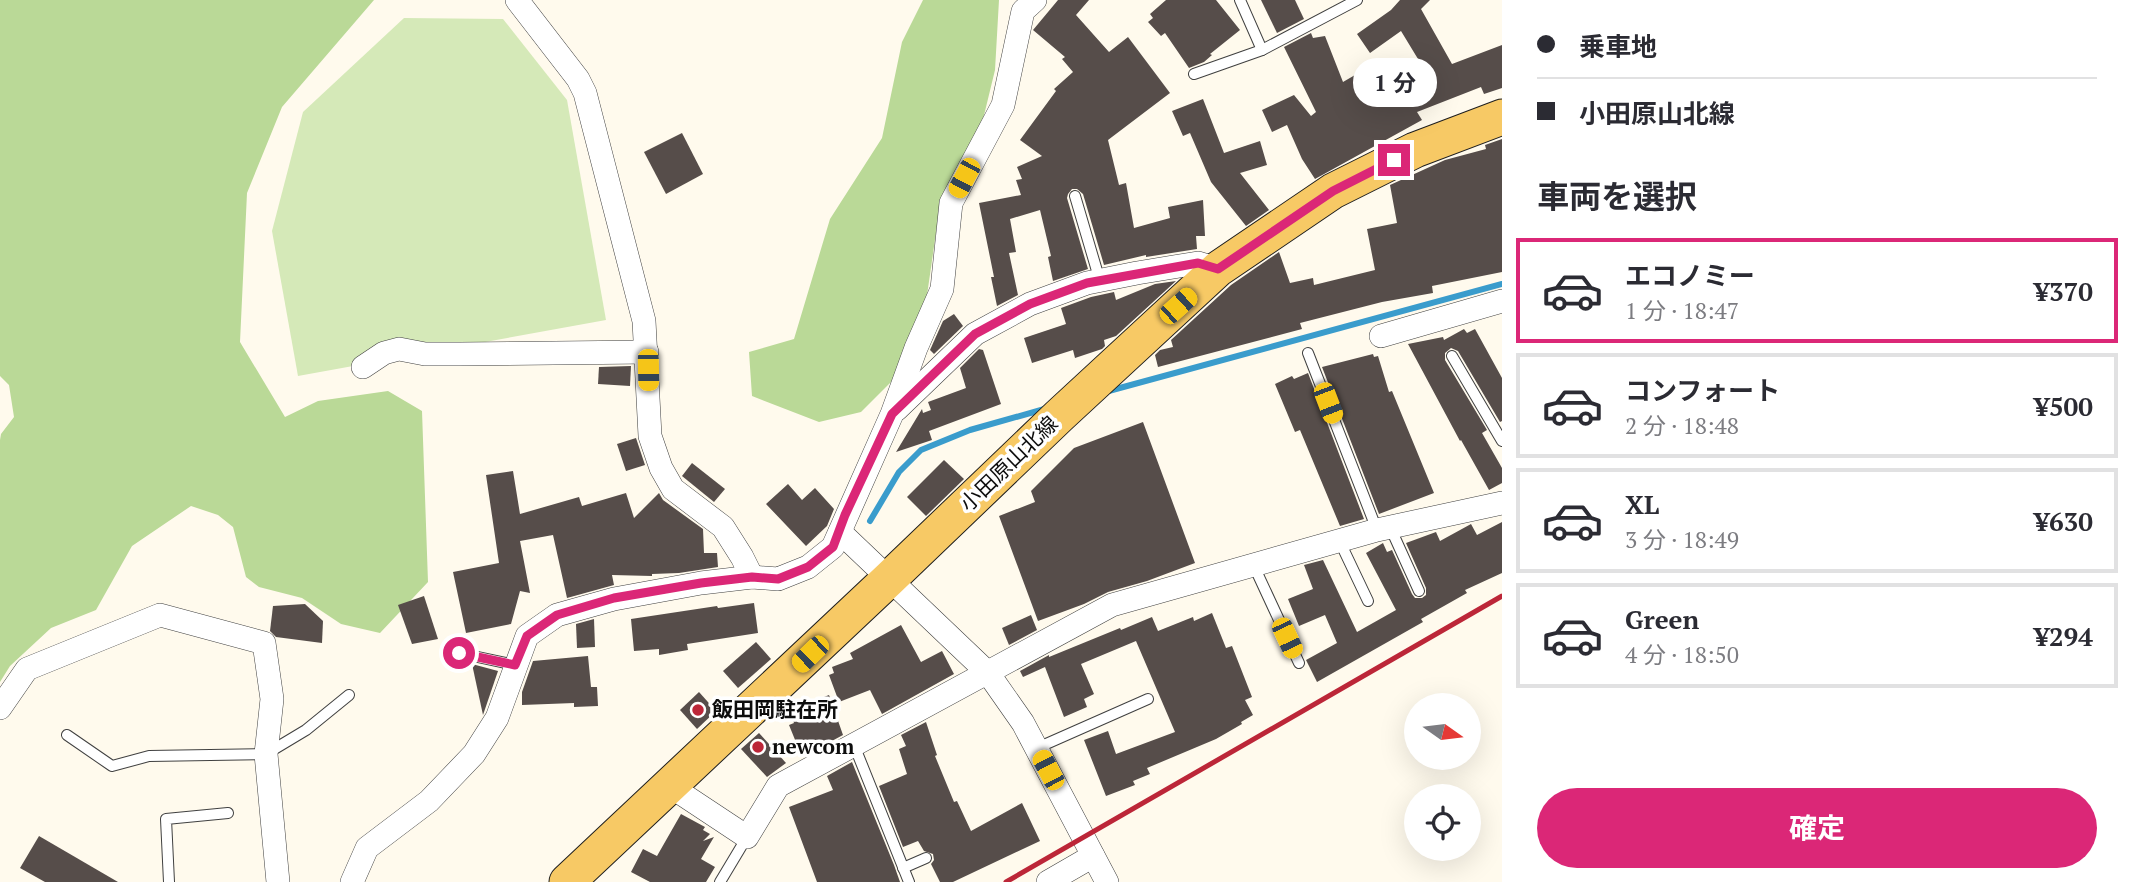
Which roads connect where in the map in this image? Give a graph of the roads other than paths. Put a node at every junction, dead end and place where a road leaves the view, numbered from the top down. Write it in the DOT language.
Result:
graph roads {
  1 [pos="517,0"];
  2 [pos="1035,0"];
  3 [pos="1240,0"];
  4 [pos="1357,0"];
  5 [pos="1262,50"];
  6 [pos="1194,75"];
  7 [pos="1502,117"];
  8 [pos="1075,196"];
  9 [pos="1218,269"];
  10 [pos="1100,281"];
  11 [pos="1502,301"];
  12 [pos="1381,336"];
  13 [pos="647,352"];
  14 [pos="1308,353"];
  15 [pos="1452,356"];
  16 [pos="363,367"];
  17 [pos="892,414"];
  18 [pos="1502,441"];
  19 [pos="1502,503"];
  20 [pos="1383,528"];
  21 [pos="840,532"];
  22 [pos="1339,540"];
  23 [pos="1253,564"];
  24 [pos="752,577"];
  25 [pos="889,579"];
  26 [pos="1419,591"];
  27 [pos="1368,601"];
  28 [pos="459,653"];
  29 [pos="1299,663"];
  30 [pos="515,665"];
  31 [pos="988,673"];
  32 [pos="349,695"];
  33 [pos="1147,699"];
  34 [pos="0,708"];
  35 [pos="67,735"];
  36 [pos="855,745"];
  37 [pos="1037,748"];
  38 [pos="266,754"];
  39 [pos="670,786"];
  40 [pos="228,813"];
  41 [pos="747,837"];
  42 [pos="1093,856"];
  43 [pos="926,858"];
  44 [pos="903,868"];
  45 [pos="169,882"];
  46 [pos="278,882"];
  47 [pos="352,882"];
  48 [pos="567,882"];
  49 [pos="720,882"];
  50 [pos="908,882"];
  51 [pos="1048,882"];
  52 [pos="1107,882"];
  1 -- 13 [label="street"];
  2 -- 17 [label="street"];
  3 -- 5 [label="lane"];
  4 -- 5 [label="lane"];
  5 -- 6 [label="lane"];
  7 -- 9 [label="main road, 小田原山北線"];
  8 -- 10 [label="lane"];
  9 -- 10 [label="street"];
  9 -- 25 [label="main road, 小田原山北線"];
  10 -- 17 [label="street"];
  11 -- 12 [label="street"];
  13 -- 16 [label="street"];
  13 -- 24 [label="street"];
  14 -- 20 [label="lane"];
  15 -- 18 [label="lane"];
  17 -- 21 [label="street"];
  19 -- 20 [label="street"];
  20 -- 22 [label="street"];
  20 -- 26 [label="lane"];
  21 -- 24 [label="street"];
  21 -- 25 [label="street"];
  22 -- 23 [label="street"];
  22 -- 27 [label="lane"];
  23 -- 29 [label="lane"];
  23 -- 31 [label="street"];
  24 -- 30 [label="street"];
  25 -- 31 [label="street"];
  25 -- 39 [label="main road, 小田原山北線"];
  28 -- 30 [label="lane"];
  30 -- 47 [label="street"];
  31 -- 36 [label="street"];
  31 -- 37 [label="street"];
  32 -- 38 [label="lane"];
  33 -- 37 [label="lane"];
  34 -- 38 [label="street"];
  35 -- 38 [label="lane"];
  36 -- 41 [label="street"];
  36 -- 44 [label="lane"];
  37 -- 42 [label="street"];
  38 -- 46 [label="street"];
  39 -- 41 [label="street"];
  39 -- 48 [label="main road, 小田原山北線"];
  40 -- 45 [label="lane"];
  41 -- 49 [label="lane"];
  42 -- 51 [label="street"];
  42 -- 52 [label="street"];
  43 -- 44 [label="lane"];
  44 -- 50 [label="lane"];
}
